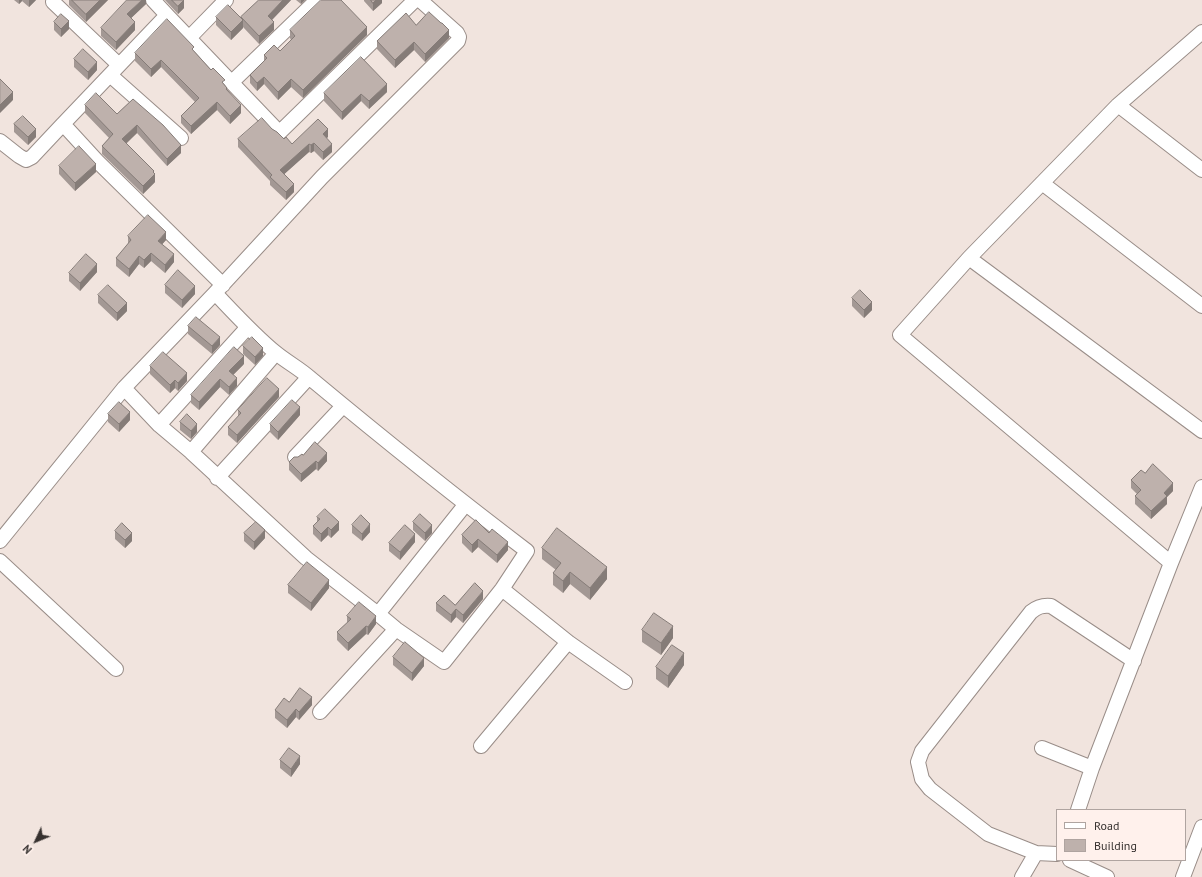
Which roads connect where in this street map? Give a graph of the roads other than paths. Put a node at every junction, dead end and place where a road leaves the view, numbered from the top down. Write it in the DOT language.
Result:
graph roads {
  1 [pos="153,0"];
  2 [pos="226,0"];
  3 [pos="317,0"];
  4 [pos="415,0"];
  5 [pos="420,0"];
  6 [pos="53,2"];
  7 [pos="167,15"];
  8 [pos="1201,33"];
  9 [pos="188,38"];
  10 [pos="119,64"];
  11 [pos="110,75"];
  12 [pos="232,82"];
  13 [pos="1118,105"];
  14 [pos="63,124"];
  15 [pos="181,138"];
  16 [pos="0,141"];
  17 [pos="1202,170"];
  18 [pos="1042,182"];
  19 [pos="969,258"];
  20 [pos="219,289"];
  21 [pos="1202,306"];
  22 [pos="247,328"];
  23 [pos="276,353"];
  24 [pos="309,377"];
  25 [pos="124,388"];
  26 [pos="343,406"];
  27 [pos="159,425"];
  28 [pos="1202,431"];
  29 [pos="191,452"];
  30 [pos="295,457"];
  31 [pos="217,478"];
  32 [pos="1202,487"];
  33 [pos="465,505"];
  34 [pos="0,541"];
  35 [pos="0,561"];
  36 [pos="1171,563"];
  37 [pos="502,589"];
  38 [pos="378,614"];
  39 [pos="396,629"];
  40 [pos="568,642"];
  41 [pos="1134,661"];
  42 [pos="116,669"];
  43 [pos="625,682"];
  44 [pos="320,712"];
  45 [pos="481,746"];
  46 [pos="1042,748"];
  47 [pos="1092,768"];
  48 [pos="1078,809"];
  49 [pos="1202,827"];
  50 [pos="1036,853"];
  51 [pos="1056,854"];
  52 [pos="1072,861"];
  53 [pos="1022,877"];
  54 [pos="1107,877"];
  55 [pos="1183,877"];
  1 -- 7 [label="street"];
  2 -- 9 [label="street"];
  3 -- 12 [label="street"];
  4 -- 12 [label="street"];
  5 -- 20 [label="street"];
  6 -- 10 [label="street"];
  7 -- 9 [label="street"];
  7 -- 10 [label="street"];
  8 -- 13 [label="street"];
  9 -- 12 [label="street"];
  10 -- 11 [label="street"];
  11 -- 14 [label="street"];
  11 -- 15 [label="street"];
  13 -- 17 [label="street"];
  13 -- 18 [label="street"];
  14 -- 16 [label="street"];
  14 -- 20 [label="street"];
  18 -- 19 [label="street"];
  18 -- 21 [label="street"];
  19 -- 28 [label="street"];
  19 -- 36 [label="street"];
  20 -- 22 [label="street"];
  20 -- 25 [label="street"];
  22 -- 23 [label="street"];
  22 -- 27 [label="street"];
  23 -- 24 [label="street"];
  23 -- 29 [label="street"];
  24 -- 26 [label="street"];
  24 -- 31 [label="street"];
  25 -- 27 [label="street"];
  25 -- 34 [label="street"];
  26 -- 30 [label="street"];
  26 -- 33 [label="street"];
  27 -- 29 [label="street"];
  29 -- 31 [label="street"];
  31 -- 38 [label="street"];
  32 -- 36 [label="street"];
  33 -- 37 [label="street"];
  33 -- 38 [label="street"];
  35 -- 42 [label="street"];
  36 -- 41 [label="street"];
  37 -- 39 [label="street"];
  37 -- 40 [label="street"];
  38 -- 39 [label="street"];
  39 -- 44 [label="street"];
  40 -- 43 [label="street"];
  40 -- 45 [label="street"];
  41 -- 47 [label="street"];
  41 -- 50 [label="street"];
  46 -- 47 [label="street"];
  47 -- 48 [label="street"];
  49 -- 55 [label="street"];
  50 -- 51 [label="street"];
  50 -- 53 [label="street"];
  52 -- 54 [label="street"];
}
